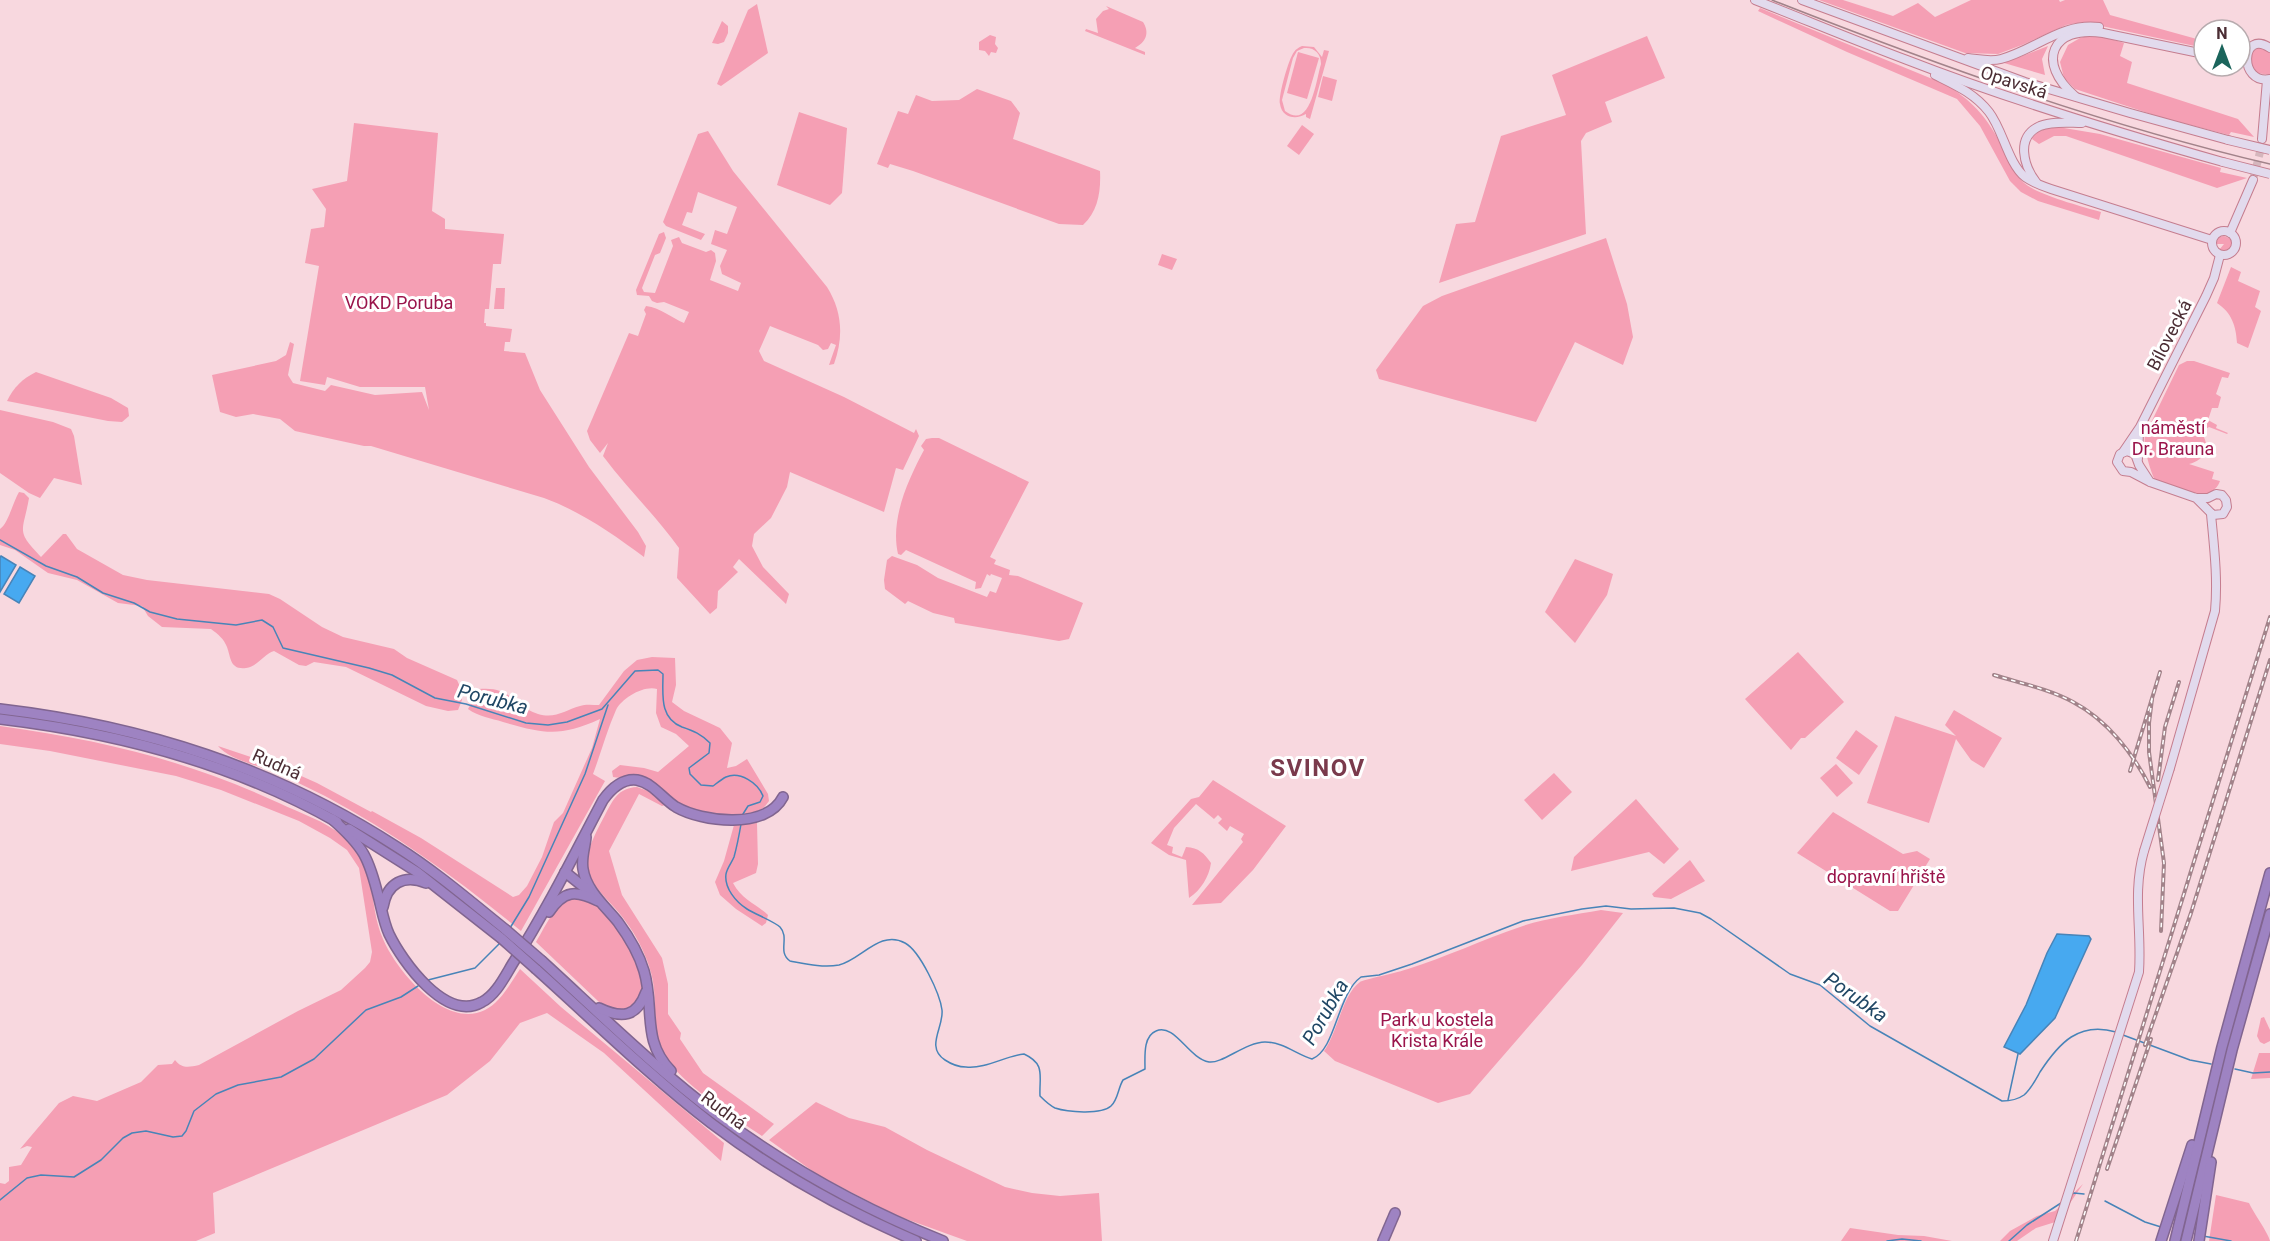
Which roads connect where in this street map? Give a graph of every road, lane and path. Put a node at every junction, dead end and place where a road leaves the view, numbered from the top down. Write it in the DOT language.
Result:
graph roads {
  1 [pos="1755,0"];
  2 [pos="1802,0"];
  3 [pos="2138,39"];
  4 [pos="2252,47"];
  5 [pos="2270,48"];
  6 [pos="2192,51"];
  7 [pos="1952,56"];
  8 [pos="1907,60"];
  9 [pos="2252,72"];
  10 [pos="2268,80"];
  11 [pos="2079,99"];
  12 [pos="2089,123"];
  13 [pos="2262,139"];
  14 [pos="2270,150"];
  15 [pos="2270,174"];
  16 [pos="2253,180"];
  17 [pos="2037,183"];
  18 [pos="2230,233"];
  19 [pos="2212,240"];
  20 [pos="2220,255"];
  21 [pos="2140,427"];
  22 [pos="2123,452"];
  23 [pos="2139,461"];
  24 [pos="2132,472"];
  25 [pos="2150,482"];
  26 [pos="2196,498"];
  27 [pos="2208,498"];
  28 [pos="2209,511"];
  29 [pos="2221,514"];
  30 [pos="2215,538"];
  31 [pos="0,709"];
  32 [pos="0,719"];
  33 [pos="783,797"];
  34 [pos="332,819"];
  35 [pos="587,831"];
  36 [pos="565,872"];
  37 [pos="2270,873"];
  38 [pos="439,889"];
  39 [pos="601,902"];
  40 [pos="382,911"];
  41 [pos="2270,914"];
  42 [pos="503,934"];
  43 [pos="530,936"];
  44 [pos="539,965"];
  45 [pos="647,989"];
  46 [pos="586,1001"];
  47 [pos="2214,1083"];
  48 [pos="2224,1086"];
  49 [pos="701,1102"];
  50 [pos="766,1155"];
  51 [pos="1395,1212"];
  52 [pos="916,1241"];
  53 [pos="943,1241"];
  54 [pos="1383,1241"];
  55 [pos="2053,1241"];
  56 [pos="2161,1241"];
  57 [pos="2175,1241"];
  58 [pos="2186,1241"];
  59 [pos="2199,1241"];
  1 -- 8 [label="main road, Opavská"];
  2 -- 7 [label="main road, Opavská"];
  3 -- 6 [label="main road"];
  3 -- 7 [label="main road"];
  3 -- 11 [label="main road"];
  4 -- 5 [label="main road"];
  7 -- 11 [label="main road, Opavská"];
  8 -- 12 [label="main road, Opavská"];
  8 -- 17 [label="main road"];
  9 -- 10 [label="main road"];
  10 -- 13 [label="main road"];
  11 -- 14 [label="main road, Opavská, bridge"];
  12 -- 15 [label="main road, Opavská, bridge"];
  12 -- 17 [label="main road"];
  16 -- 18 [label="main road"];
  17 -- 19 [label="main road"];
  18 -- 19 [label="main road"];
  18 -- 20 [label="main road"];
  19 -- 20 [label="main road"];
  20 -- 21 [label="main road, Bílovecká"];
  21 -- 22 [label="main road, Bílovecká"];
  21 -- 23 [label="main road"];
  22 -- 23 [label="main road"];
  22 -- 24 [label="main road"];
  23 -- 24 [label="main road"];
  23 -- 25 [label="main road"];
  24 -- 25 [label="main road"];
  25 -- 26 [label="main road"];
  26 -- 27 [label="main road"];
  26 -- 28 [label="main road"];
  27 -- 28 [label="main road"];
  27 -- 29 [label="main road"];
  28 -- 29 [label="main road"];
  28 -- 30 [label="main road"];
  29 -- 30 [label="main road"];
  30 -- 55 [label="main road, bridge"];
  31 -- 42 [label="highway, Rudná"];
  32 -- 34 [label="highway, Rudná"];
  33 -- 35 [label="highway"];
  34 -- 38 [label="highway, Rudná"];
  34 -- 40 [label="highway"];
  35 -- 36 [label="highway"];
  35 -- 39 [label="highway"];
  36 -- 39 [label="highway"];
  36 -- 43 [label="highway"];
  37 -- 47 [label="highway"];
  38 -- 40 [label="highway"];
  38 -- 42 [label="highway, Rudná"];
  39 -- 43 [label="highway"];
  39 -- 45 [label="highway"];
  40 -- 43 [label="highway"];
  41 -- 48 [label="highway"];
  42 -- 44 [label="highway, bridge"];
  44 -- 46 [label="highway, Rudná"];
  44 -- 50 [label="highway, Rudná"];
  45 -- 46 [label="highway"];
  45 -- 49 [label="highway"];
  46 -- 49 [label="highway, Rudná"];
  47 -- 56 [label="highway"];
  47 -- 57 [label="highway"];
  48 -- 58 [label="highway"];
  48 -- 59 [label="highway"];
  49 -- 50 [label="highway, Rudná"];
  50 -- 52 [label="highway, Rudná"];
  50 -- 53 [label="highway, Rudná"];
  51 -- 54 [label="highway"];
}
